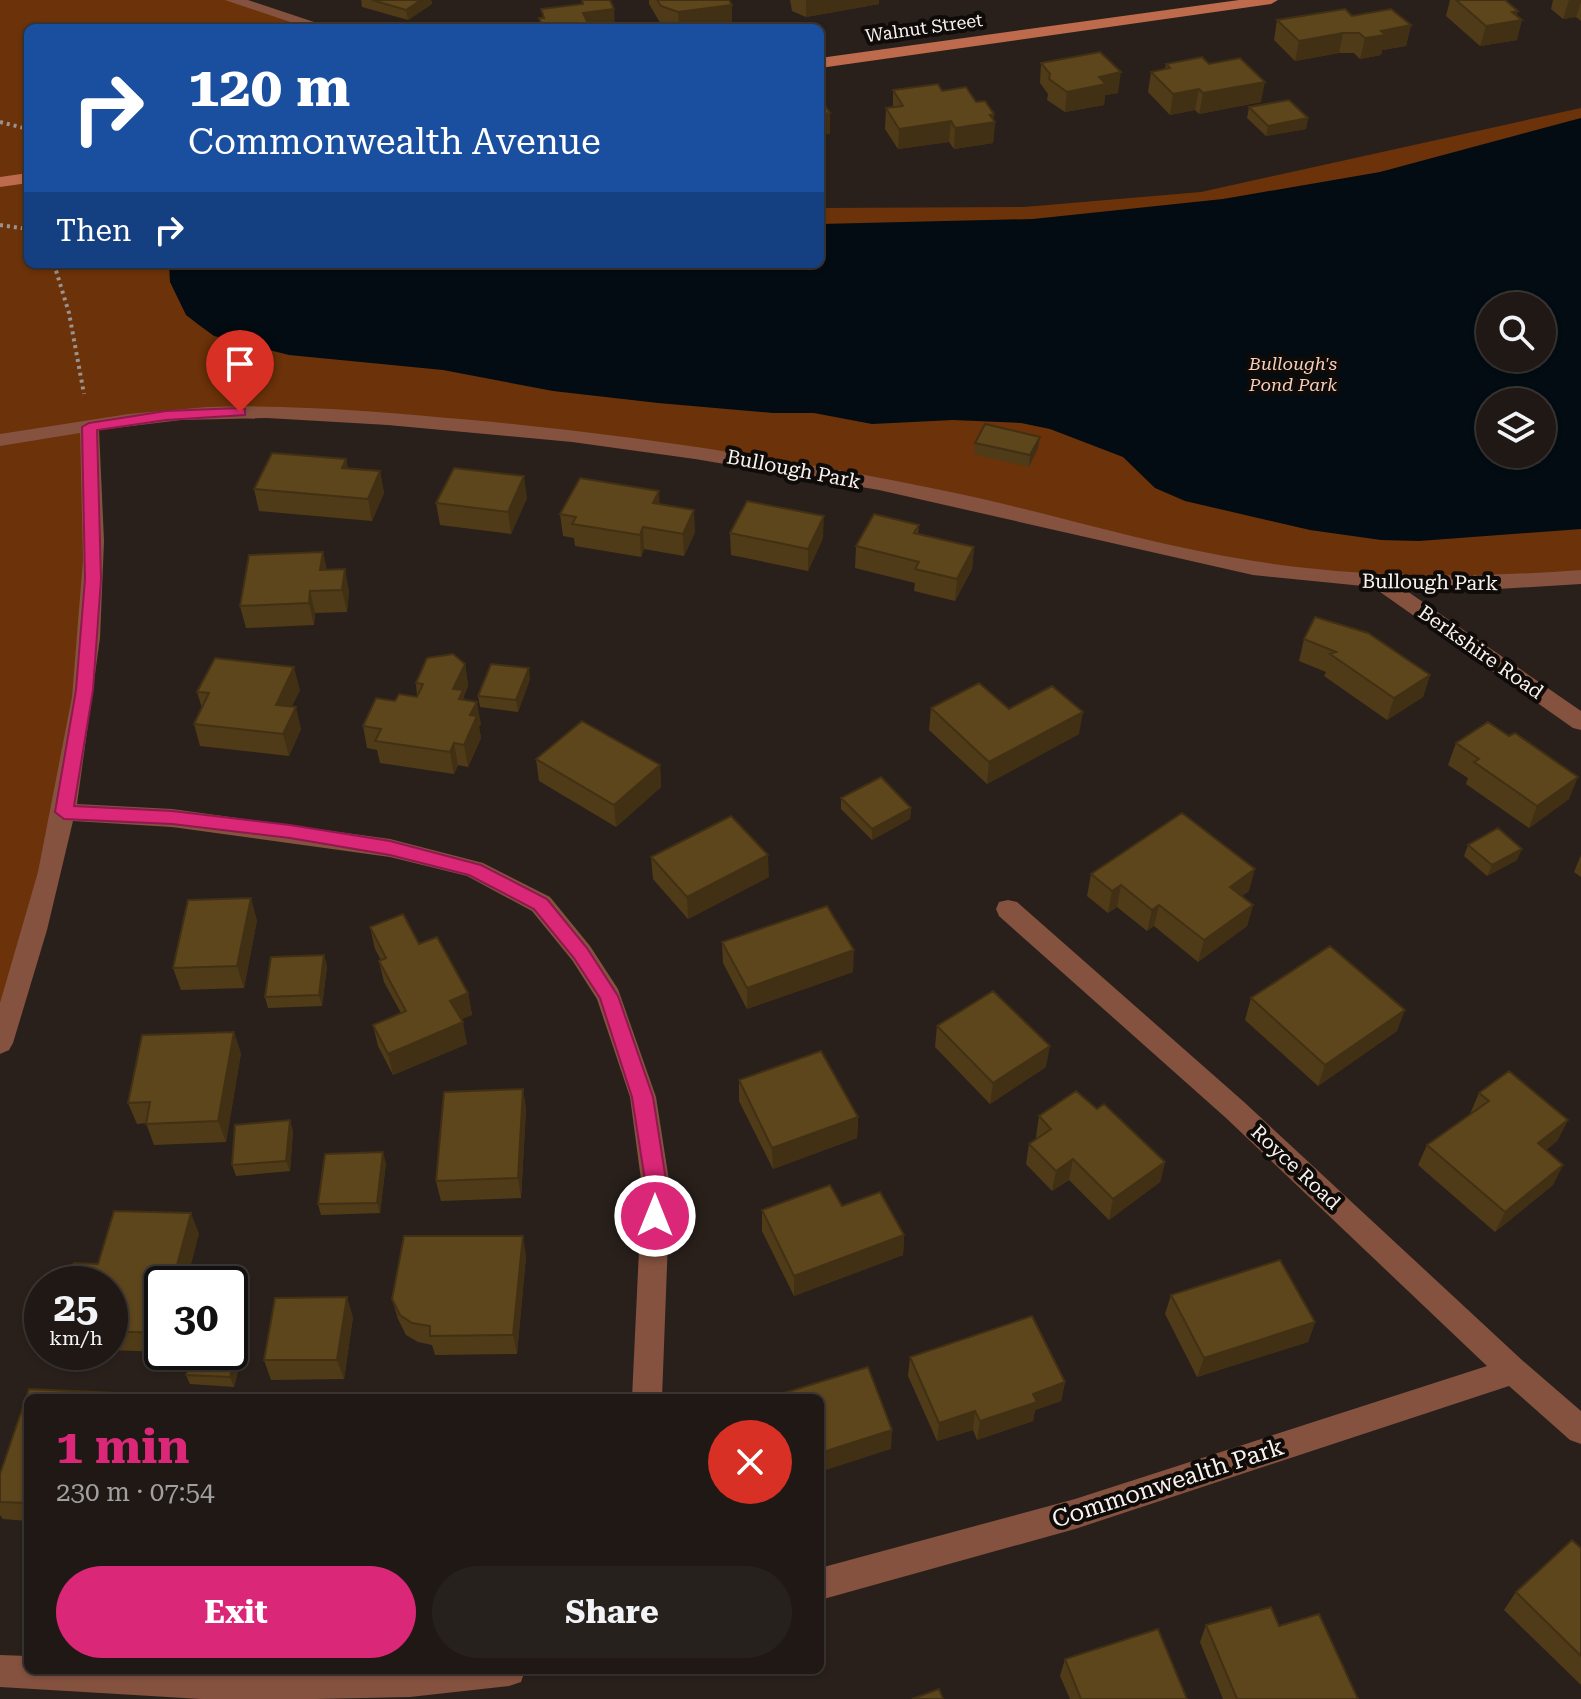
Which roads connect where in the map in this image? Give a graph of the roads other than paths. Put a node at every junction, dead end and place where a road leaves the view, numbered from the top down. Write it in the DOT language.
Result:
graph roads {
  1 [pos="232,0"];
  2 [pos="1271,0"];
  3 [pos="311,24"];
  4 [pos="824,62"];
  5 [pos="24,179"];
  6 [pos="0,182"];
  7 [pos="89,427"];
  8 [pos="0,440"];
  9 [pos="1581,577"];
  10 [pos="1381,583"];
  11 [pos="1581,722"];
  12 [pos="64,812"];
  13 [pos="1008,909"];
  14 [pos="0,1043"];
  15 [pos="1513,1371"];
  16 [pos="647,1394"];
  17 [pos="1581,1430"];
  18 [pos="824,1583"];
  19 [pos="0,1671"];
  20 [pos="24,1672"];
  21 [pos="52,1674"];
  22 [pos="473,1674"];
  1 -- 3 [label="street"];
  2 -- 4 [label="main road, Walnut Street"];
  5 -- 6 [label="main road"];
  7 -- 8 [label="street, Bullough Park"];
  7 -- 10 [label="street, Bullough Park"];
  7 -- 12 [label="street"];
  9 -- 10 [label="street, Bullough Park"];
  10 -- 11 [label="street, Berkshire Road"];
  12 -- 14 [label="street"];
  12 -- 16 [label="street"];
  13 -- 15 [label="street, Royce Road"];
  15 -- 17 [label="street, Royce Road"];
  15 -- 18 [label="street, Commonwealth Park"];
  19 -- 20 [label="street"];
  21 -- 22 [label="street"];
}
